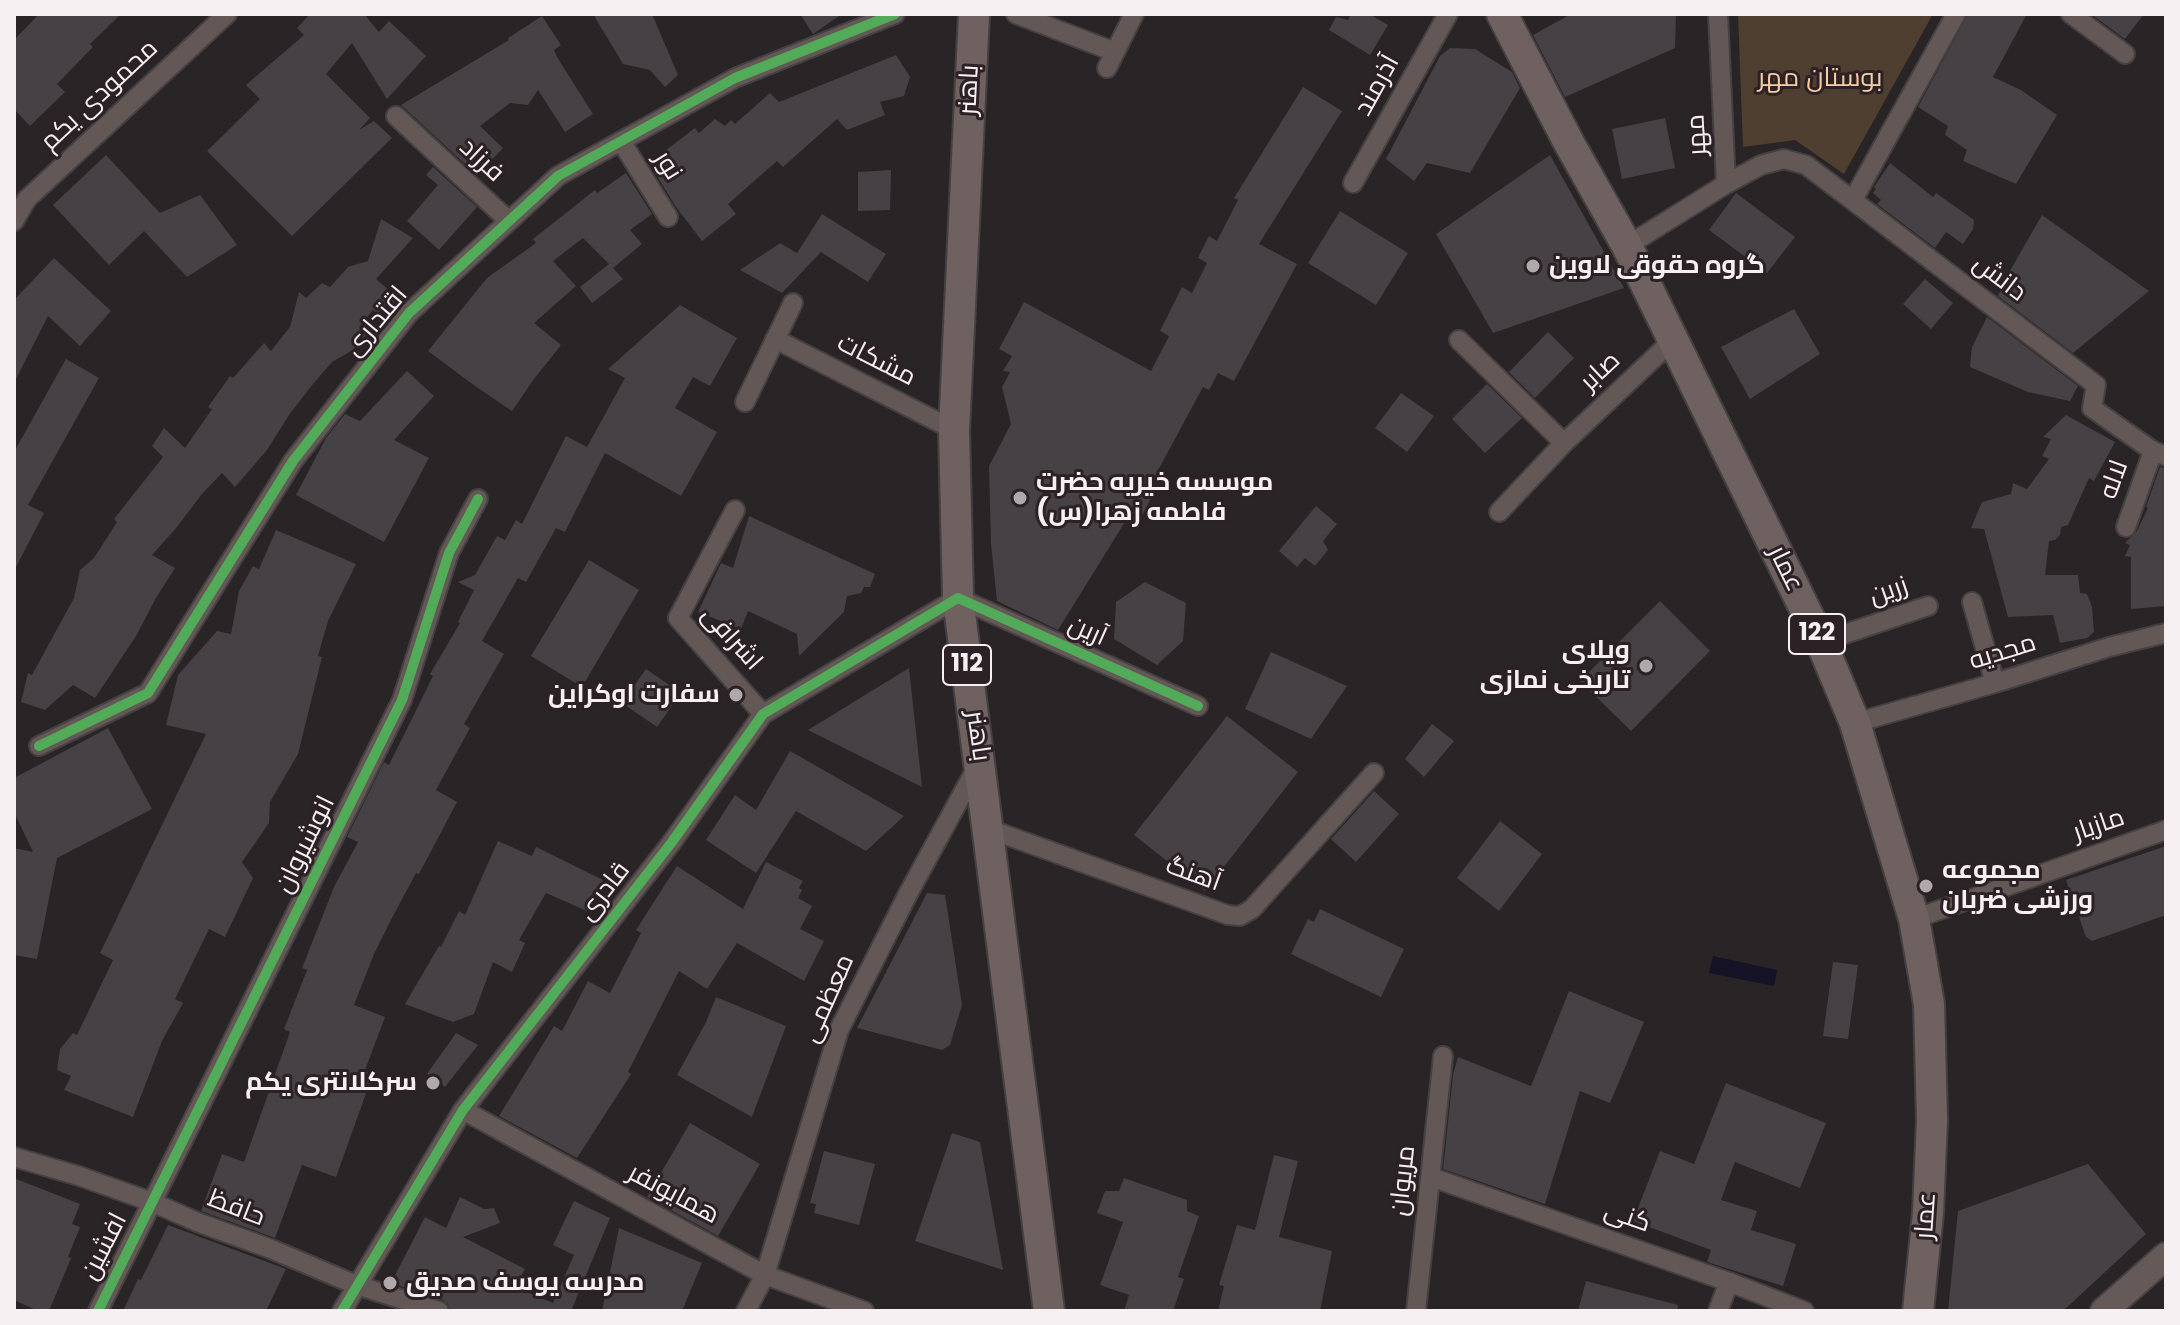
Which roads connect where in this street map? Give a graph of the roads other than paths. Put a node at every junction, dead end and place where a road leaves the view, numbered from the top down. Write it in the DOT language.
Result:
graph roads {
  1 [pos="227,14"];
  2 [pos="895,14"];
  3 [pos="974,14"];
  4 [pos="1016,14"];
  5 [pos="1134,14"];
  6 [pos="1448,14"];
  7 [pos="1502,14"];
  8 [pos="1718,14"];
  9 [pos="1956,14"];
  10 [pos="2071,14"];
  11 [pos="2125,54"];
  12 [pos="396,116"];
  13 [pos="621,141"];
  14 [pos="1353,183"];
  15 [pos="1726,184"];
  16 [pos="20,193"];
  17 [pos="1853,200"];
  18 [pos="668,217"];
  19 [pos="14,221"];
  20 [pos="509,221"];
  21 [pos="1627,246"];
  22 [pos="793,303"];
  23 [pos="775,339"];
  24 [pos="1459,340"];
  25 [pos="1673,340"];
  26 [pos="745,402"];
  27 [pos="954,430"];
  28 [pos="1564,443"];
  29 [pos="2160,453"];
  30 [pos="478,499"];
  31 [pos="735,510"];
  32 [pos="1499,512"];
  33 [pos="2126,527"];
  34 [pos="958,598"];
  35 [pos="1972,602"];
  36 [pos="1928,606"];
  37 [pos="2166,633"];
  38 [pos="1821,642"];
  39 [pos="1995,683"];
  40 [pos="1198,706"];
  41 [pos="763,714"];
  42 [pos="1855,723"];
  43 [pos="39,746"];
  44 [pos="980,761"];
  45 [pos="1374,773"];
  46 [pos="989,829"];
  47 [pos="2166,830"];
  48 [pos="1914,919"];
  49 [pos="1443,1056"];
  50 [pos="463,1110"];
  51 [pos="14,1157"];
  52 [pos="1431,1177"];
  53 [pos="152,1202"];
  54 [pos="2166,1256"];
  55 [pos="765,1275"];
  56 [pos="1729,1282"];
  57 [pos="356,1285"];
  58 [pos="747,1310"];
  59 [pos="98,1311"];
  60 [pos="342,1311"];
  61 [pos="439,1311"];
  62 [pos="864,1311"];
  63 [pos="1049,1311"];
  64 [pos="1416,1311"];
  65 [pos="1718,1311"];
  66 [pos="1804,1311"];
  67 [pos="1918,1311"];
  68 [pos="2104,1311"];
  1 -- 16 [label="street, محمودی یکم"];
  2 -- 13 [label="street, اقتداری"];
  3 -- 27 [label="main road, باهنر / 112"];
  4 -- 5 [label="street"];
  6 -- 14 [label="street, آذرمند"];
  7 -- 21 [label="main road, عمار / 122"];
  8 -- 15 [label="street, مهر"];
  9 -- 17 [label="street"];
  10 -- 11 [label="street"];
  12 -- 20 [label="street, فرزاد"];
  13 -- 18 [label="street, نور"];
  13 -- 20 [label="street, اقتداری"];
  15 -- 17 [label="street"];
  15 -- 21 [label="street, مهر"];
  16 -- 19 [label="street, محمودی یکم"];
  17 -- 29 [label="street, دانش"];
  20 -- 43 [label="street, اقتداری"];
  21 -- 25 [label="main road, عمار / 122"];
  22 -- 23 [label="street"];
  23 -- 26 [label="street"];
  23 -- 27 [label="street, مشکات"];
  24 -- 28 [label="street"];
  25 -- 28 [label="street, صابر"];
  25 -- 38 [label="main road, عمار / 122"];
  27 -- 34 [label="main road, باهنر / 112"];
  28 -- 32 [label="street, صابر"];
  29 -- 33 [label="street, لاله"];
  30 -- 53 [label="street, انوشیروان"];
  31 -- 41 [label="street, اشرافی"];
  34 -- 40 [label="street, آرین"];
  34 -- 41 [label="street, قادری"];
  34 -- 44 [label="main road, باهنر / 112"];
  35 -- 39 [label="street"];
  36 -- 38 [label="street, زرین"];
  37 -- 39 [label="street, مجدیه"];
  38 -- 42 [label="main road, عمار / 122"];
  39 -- 42 [label="street, مجدیه"];
  41 -- 50 [label="street, قادری"];
  42 -- 48 [label="main road, عمار / 122"];
  44 -- 46 [label="main road, باهنر / 112"];
  44 -- 55 [label="street, معظمی"];
  45 -- 46 [label="street, آهنگ"];
  46 -- 63 [label="main road, باهنر / 112"];
  47 -- 48 [label="street, مازیار"];
  48 -- 67 [label="main road, عمار / 122"];
  49 -- 52 [label="street, مریوان"];
  50 -- 55 [label="street, همایونفر"];
  50 -- 57 [label="street, قادری"];
  51 -- 53 [label="street, حافظ"];
  52 -- 56 [label="street, کنی"];
  52 -- 64 [label="street, مریوان"];
  53 -- 57 [label="street, حافظ"];
  53 -- 59 [label="street, افشین"];
  54 -- 68 [label="main road"];
  55 -- 58 [label="street, معظمی"];
  55 -- 62 [label="street, همایونفر"];
  56 -- 65 [label="street"];
  56 -- 66 [label="street, کنی"];
  57 -- 60 [label="street, قادری"];
  57 -- 61 [label="street, حافظ"];
}
